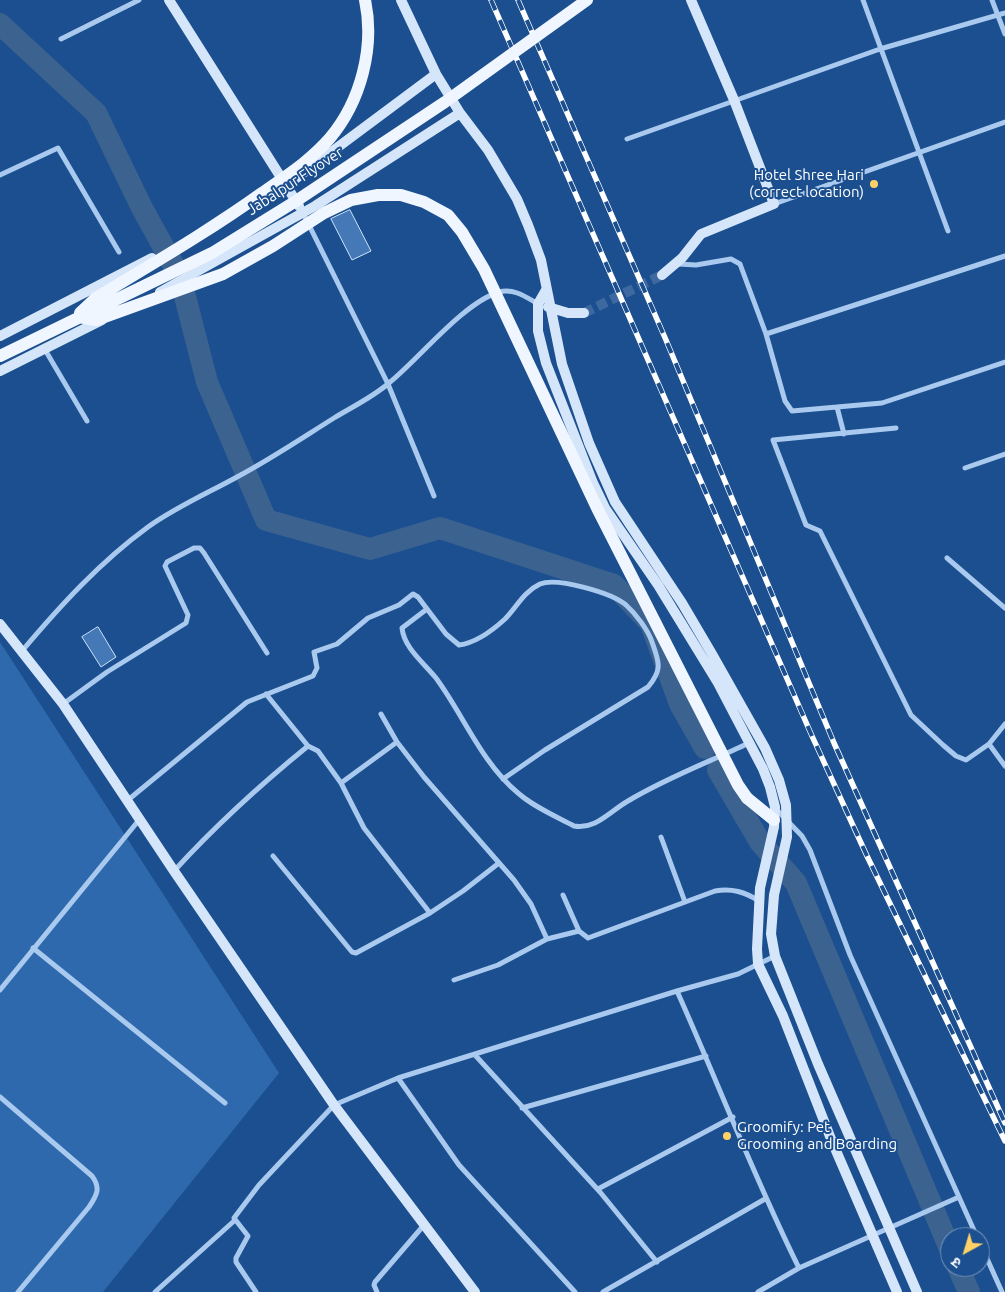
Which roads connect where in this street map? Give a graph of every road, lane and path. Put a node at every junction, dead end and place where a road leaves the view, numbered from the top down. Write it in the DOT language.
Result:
graph roads {
  1 [pos="138,0"];
  2 [pos="169,0"];
  3 [pos="365,0"];
  4 [pos="401,0"];
  5 [pos="587,0"];
  6 [pos="691,0"];
  7 [pos="862,0"];
  8 [pos="992,0"];
  9 [pos="1005,13"];
  10 [pos="998,16"];
  11 [pos="1005,34"];
  12 [pos="61,40"];
  13 [pos="880,49"];
  14 [pos="436,74"];
  15 [pos="734,100"];
  16 [pos="460,113"];
  17 [pos="1005,122"];
  18 [pos="626,139"];
  19 [pos="920,152"];
  20 [pos="0,175"];
  21 [pos="287,185"];
  22 [pos="774,204"];
  23 [pos="303,213"];
  24 [pos="948,230"];
  25 [pos="119,252"];
  26 [pos="1005,256"];
  27 [pos="675,263"];
  28 [pos="662,275"];
  29 [pos="546,290"];
  30 [pos="538,304"];
  31 [pos="552,309"];
  32 [pos="584,313"];
  33 [pos="76,318"];
  34 [pos="766,334"];
  35 [pos="0,336"];
  36 [pos="44,348"];
  37 [pos="0,356"];
  38 [pos="1005,362"];
  39 [pos="0,371"];
  40 [pos="388,384"];
  41 [pos="837,407"];
  42 [pos="86,421"];
  43 [pos="896,428"];
  44 [pos="844,434"];
  45 [pos="1005,454"];
  46 [pos="965,468"];
  47 [pos="434,496"];
  48 [pos="947,558"];
  49 [pos="1005,608"];
  50 [pos="427,609"];
  51 [pos="0,624"];
  52 [pos="21,652"];
  53 [pos="266,653"];
  54 [pos="266,694"];
  55 [pos="63,704"];
  56 [pos="381,714"];
  57 [pos="1005,724"];
  58 [pos="397,742"];
  59 [pos="749,743"];
  60 [pos="989,744"];
  61 [pos="308,746"];
  62 [pos="1005,766"];
  63 [pos="503,779"];
  64 [pos="341,783"];
  65 [pos="128,800"];
  66 [pos="774,818"];
  67 [pos="140,819"];
  68 [pos="787,821"];
  69 [pos="660,837"];
  70 [pos="273,856"];
  71 [pos="499,863"];
  72 [pos="174,871"];
  73 [pos="563,895"];
  74 [pos="759,901"];
  75 [pos="685,902"];
  76 [pos="430,913"];
  77 [pos="579,931"];
  78 [pos="547,940"];
  79 [pos="33,948"];
  80 [pos="775,956"];
  81 [pos="758,964"];
  82 [pos="454,980"];
  83 [pos="0,990"];
  84 [pos="677,991"];
  85 [pos="475,1055"];
  86 [pos="706,1056"];
  87 [pos="398,1078"];
  88 [pos="0,1097"];
  89 [pos="225,1103"];
  90 [pos="334,1105"];
  91 [pos="522,1108"];
  92 [pos="733,1117"];
  93 [pos="598,1189"];
  94 [pos="959,1198"];
  95 [pos="765,1200"];
  96 [pos="234,1220"];
  97 [pos="424,1225"];
  98 [pos="972,1227"];
  99 [pos="888,1229"];
  100 [pos="872,1236"];
  101 [pos="657,1262"];
  102 [pos="990,1265"];
  103 [pos="799,1268"];
  104 [pos="18,1292"];
  105 [pos="155,1292"];
  106 [pos="256,1292"];
  107 [pos="377,1292"];
  108 [pos="475,1292"];
  109 [pos="575,1292"];
  110 [pos="603,1292"];
  111 [pos="758,1292"];
  112 [pos="897,1292"];
  113 [pos="916,1292"];
  114 [pos="1002,1292"];
  1 -- 12 [label="street"];
  2 -- 21 [label="street"];
  3 -- 33 [label="main road, bridge"];
  4 -- 14 [label="street"];
  5 -- 33 [label="main road, Jabalpur Flyover, bridge"];
  6 -- 15 [label="street"];
  7 -- 13 [label="street"];
  8 -- 10 [label="street"];
  9 -- 10 [label="street"];
  10 -- 11 [label="street"];
  10 -- 13 [label="street"];
  13 -- 15 [label="street"];
  13 -- 19 [label="street"];
  14 -- 16 [label="street"];
  14 -- 21 [label="street"];
  15 -- 18 [label="street"];
  15 -- 22 [label="street"];
  16 -- 23 [label="street"];
  16 -- 29 [label="street"];
  17 -- 19 [label="street"];
  19 -- 22 [label="street"];
  19 -- 24 [label="street"];
  20 -- 25 [label="street"];
  21 -- 23 [label="street"];
  21 -- 35 [label="street"];
  22 -- 27 [label="street"];
  23 -- 36 [label="street"];
  23 -- 40 [label="street"];
  26 -- 34 [label="street"];
  27 -- 28 [label="street"];
  27 -- 34 [label="street"];
  29 -- 30 [label="street"];
  29 -- 31 [label="street"];
  30 -- 31 [label="street"];
  30 -- 40 [label="street"];
  30 -- 59 [label="street"];
  31 -- 32 [label="street"];
  31 -- 68 [label="street"];
  33 -- 37 [label="main road, Jabalpur Flyover, bridge"];
  33 -- 66 [label="main road, bridge"];
  34 -- 41 [label="street"];
  36 -- 39 [label="street"];
  36 -- 42 [label="street"];
  38 -- 41 [label="street"];
  40 -- 47 [label="street"];
  40 -- 52 [label="street"];
  41 -- 44 [label="street"];
  43 -- 44 [label="street"];
  44 -- 60 [label="street"];
  45 -- 46 [label="street"];
  48 -- 49 [label="street"];
  50 -- 54 [label="street"];
  50 -- 63 [label="street"];
  50 -- 63 [label="street"];
  51 -- 52 [label="street"];
  52 -- 55 [label="street"];
  53 -- 55 [label="street"];
  54 -- 61 [label="street"];
  54 -- 65 [label="street"];
  55 -- 65 [label="street"];
  56 -- 58 [label="street"];
  57 -- 60 [label="street"];
  58 -- 64 [label="street"];
  58 -- 71 [label="street"];
  59 -- 63 [label="street"];
  59 -- 66 [label="street"];
  60 -- 62 [label="street"];
  61 -- 64 [label="street"];
  61 -- 72 [label="street"];
  64 -- 76 [label="street"];
  65 -- 67 [label="street"];
  66 -- 68 [label="street"];
  66 -- 74 [label="street"];
  67 -- 72 [label="street"];
  67 -- 79 [label="street"];
  68 -- 80 [label="street"];
  68 -- 94 [label="street"];
  69 -- 75 [label="street"];
  70 -- 76 [label="street"];
  71 -- 76 [label="street"];
  71 -- 78 [label="street"];
  72 -- 90 [label="street"];
  73 -- 77 [label="street"];
  74 -- 75 [label="street"];
  74 -- 81 [label="street"];
  75 -- 77 [label="street"];
  77 -- 78 [label="street"];
  78 -- 82 [label="street"];
  79 -- 83 [label="street"];
  79 -- 89 [label="street"];
  80 -- 81 [label="street"];
  80 -- 99 [label="street"];
  81 -- 84 [label="street"];
  81 -- 100 [label="street"];
  84 -- 85 [label="street"];
  84 -- 86 [label="street"];
  85 -- 87 [label="street"];
  85 -- 91 [label="street"];
  86 -- 91 [label="street"];
  86 -- 92 [label="street"];
  87 -- 90 [label="street"];
  87 -- 109 [label="street"];
  88 -- 104 [label="street"];
  90 -- 96 [label="street"];
  90 -- 97 [label="street"];
  91 -- 93 [label="street"];
  92 -- 93 [label="street"];
  92 -- 95 [label="street"];
  93 -- 101 [label="street"];
  94 -- 98 [label="street"];
  94 -- 99 [label="street"];
  95 -- 101 [label="street"];
  95 -- 103 [label="street"];
  96 -- 105 [label="street"];
  96 -- 106 [label="street"];
  97 -- 107 [label="street"];
  97 -- 108 [label="street"];
  99 -- 100 [label="street"];
  99 -- 113 [label="street"];
  100 -- 103 [label="street"];
  100 -- 112 [label="street"];
  101 -- 110 [label="street"];
  102 -- 114 [label="street"];
  103 -- 111 [label="street"];
}
